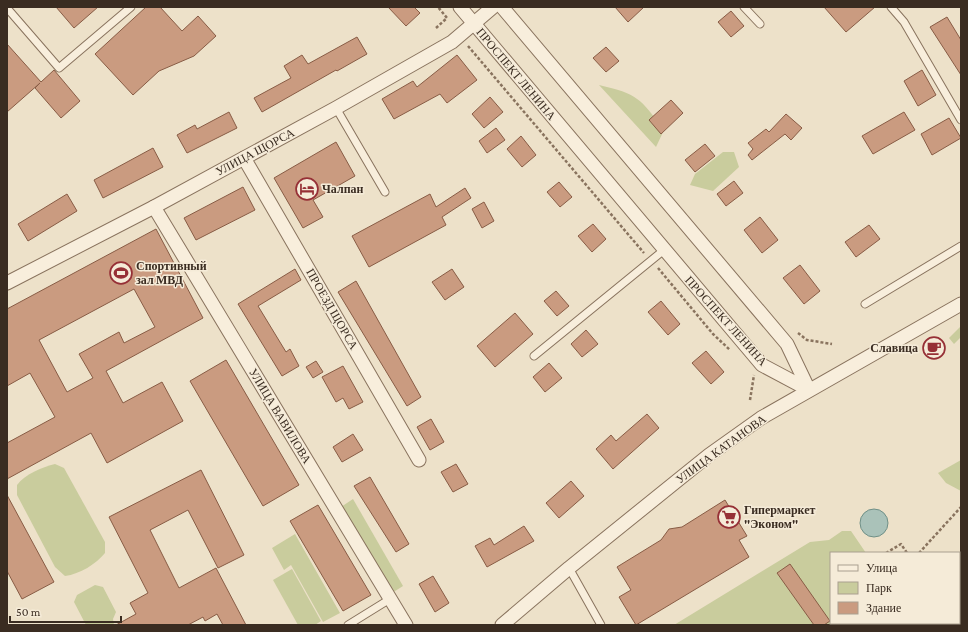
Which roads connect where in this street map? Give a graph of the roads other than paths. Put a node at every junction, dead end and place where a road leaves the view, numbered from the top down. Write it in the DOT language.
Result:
graph roads {
  1 [pos="131,7"];
  2 [pos="460,7"];
  3 [pos="493,7"];
  4 [pos="502,7"];
  5 [pos="744,7"];
  6 [pos="891,7"];
  7 [pos="7,8"];
  8 [pos="474,24"];
  9 [pos="760,24"];
  10 [pos="336,108"];
  11 [pos="961,120"];
  12 [pos="244,158"];
  13 [pos="385,192"];
  14 [pos="154,207"];
  15 [pos="961,246"];
  16 [pos="664,250"];
  17 [pos="7,283"];
  18 [pos="865,304"];
  19 [pos="961,304"];
  20 [pos="534,356"];
  21 [pos="809,390"];
  22 [pos="420,460"];
  23 [pos="569,568"];
  24 [pos="390,599"];
  25 [pos="348,625"];
  26 [pos="406,625"];
  27 [pos="502,625"];
  28 [pos="601,625"];
  1 -- 7 [label="lane"];
  2 -- 8 [label="street, ПРОСПЕКТ ЛЕНИНА"];
  3 -- 8 [label="street, УЛИЦА ЩОРСА"];
  4 -- 21 [label="street"];
  5 -- 9 [label="lane"];
  6 -- 11 [label="lane"];
  8 -- 10 [label="street, УЛИЦА ЩОРСА"];
  8 -- 16 [label="street, ПРОСПЕКТ ЛЕНИНА"];
  10 -- 12 [label="street, УЛИЦА ЩОРСА"];
  10 -- 13 [label="lane"];
  12 -- 14 [label="street, УЛИЦА ЩОРСА"];
  12 -- 22 [label="street, ПРОЕЗД ЩОРСА"];
  14 -- 17 [label="street, УЛИЦА ЩОРСА"];
  14 -- 24 [label="street, УЛИЦА ВАВИЛОВА"];
  15 -- 18 [label="lane"];
  16 -- 20 [label="lane"];
  16 -- 21 [label="street, ПРОСПЕКТ ЛЕНИНА"];
  19 -- 21 [label="street, УЛИЦА КАТАНОВА"];
  21 -- 23 [label="street, УЛИЦА КАТАНОВА"];
  23 -- 27 [label="street, УЛИЦА КАТАНОВА"];
  23 -- 28 [label="lane"];
  24 -- 25 [label="lane"];
  24 -- 26 [label="street, УЛИЦА ВАВИЛОВА"];
}
